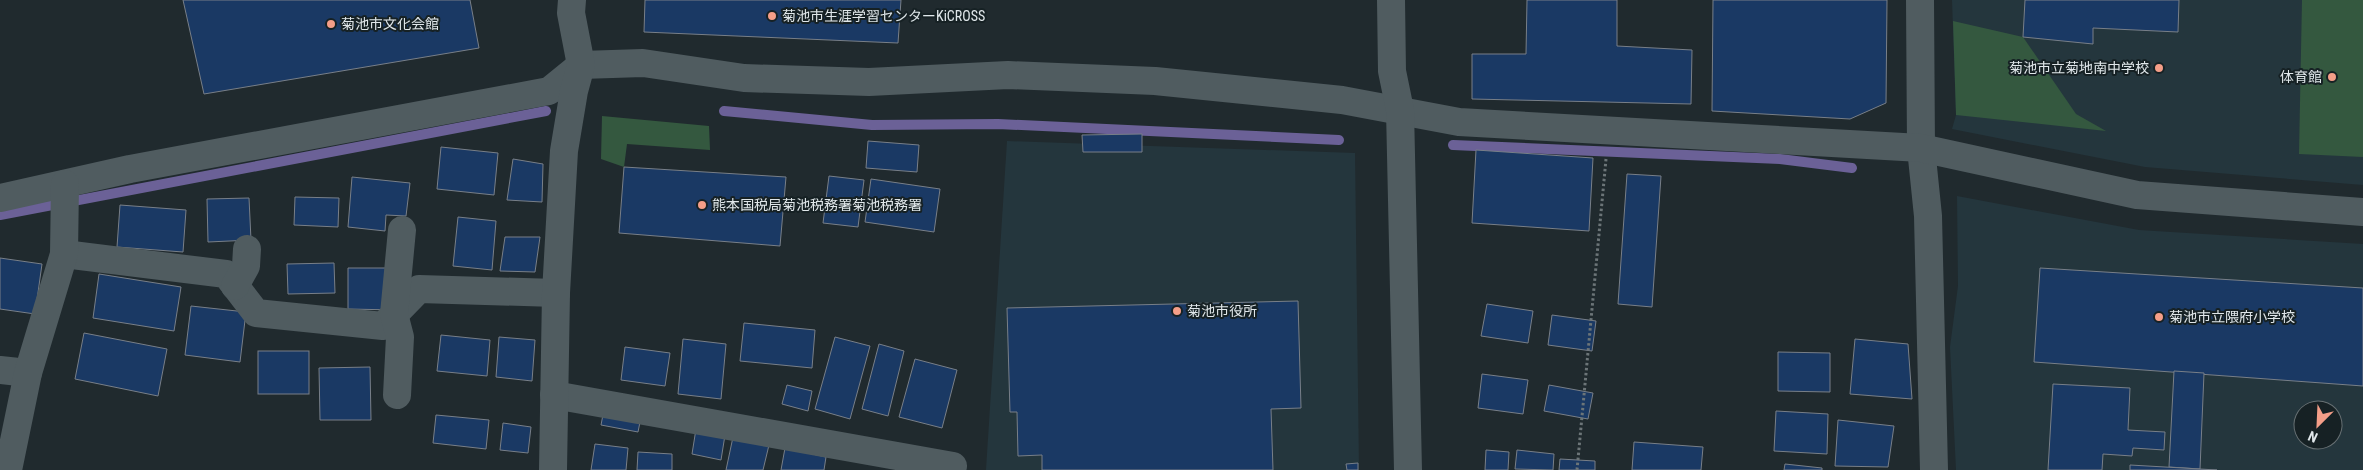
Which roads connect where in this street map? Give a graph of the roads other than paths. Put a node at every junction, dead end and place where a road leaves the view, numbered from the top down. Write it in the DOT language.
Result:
graph roads {
  1 [pos="572,0"];
  2 [pos="1391,0"];
  3 [pos="1920,0"];
  4 [pos="581,65"];
  5 [pos="1400,110"];
  6 [pos="1921,148"];
  7 [pos="65,184"];
  8 [pos="0,198"];
  9 [pos="2363,212"];
  10 [pos="402,230"];
  11 [pos="247,249"];
  12 [pos="64,254"];
  13 [pos="235,286"];
  14 [pos="556,293"];
  15 [pos="394,314"];
  16 [pos="0,370"];
  17 [pos="28,373"];
  18 [pos="396,395"];
  19 [pos="554,396"];
  20 [pos="953,466"];
  21 [pos="8,470"];
  22 [pos="552,470"];
  23 [pos="1408,470"];
  24 [pos="1934,470"];
  1 -- 4 [label="street"];
  2 -- 5 [label="street"];
  3 -- 6 [label="street"];
  4 -- 5 [label="street"];
  4 -- 7 [label="street"];
  4 -- 14 [label="street"];
  5 -- 6 [label="street"];
  5 -- 23 [label="street"];
  6 -- 9 [label="street"];
  6 -- 24 [label="street"];
  7 -- 8 [label="street"];
  7 -- 12 [label="street"];
  10 -- 15 [label="street"];
  11 -- 13 [label="street"];
  12 -- 13 [label="street"];
  12 -- 17 [label="street"];
  13 -- 15 [label="street"];
  14 -- 15 [label="street"];
  14 -- 19 [label="street"];
  15 -- 18 [label="street"];
  16 -- 17 [label="street"];
  17 -- 21 [label="street"];
  19 -- 20 [label="street"];
  19 -- 22 [label="street"];
}
